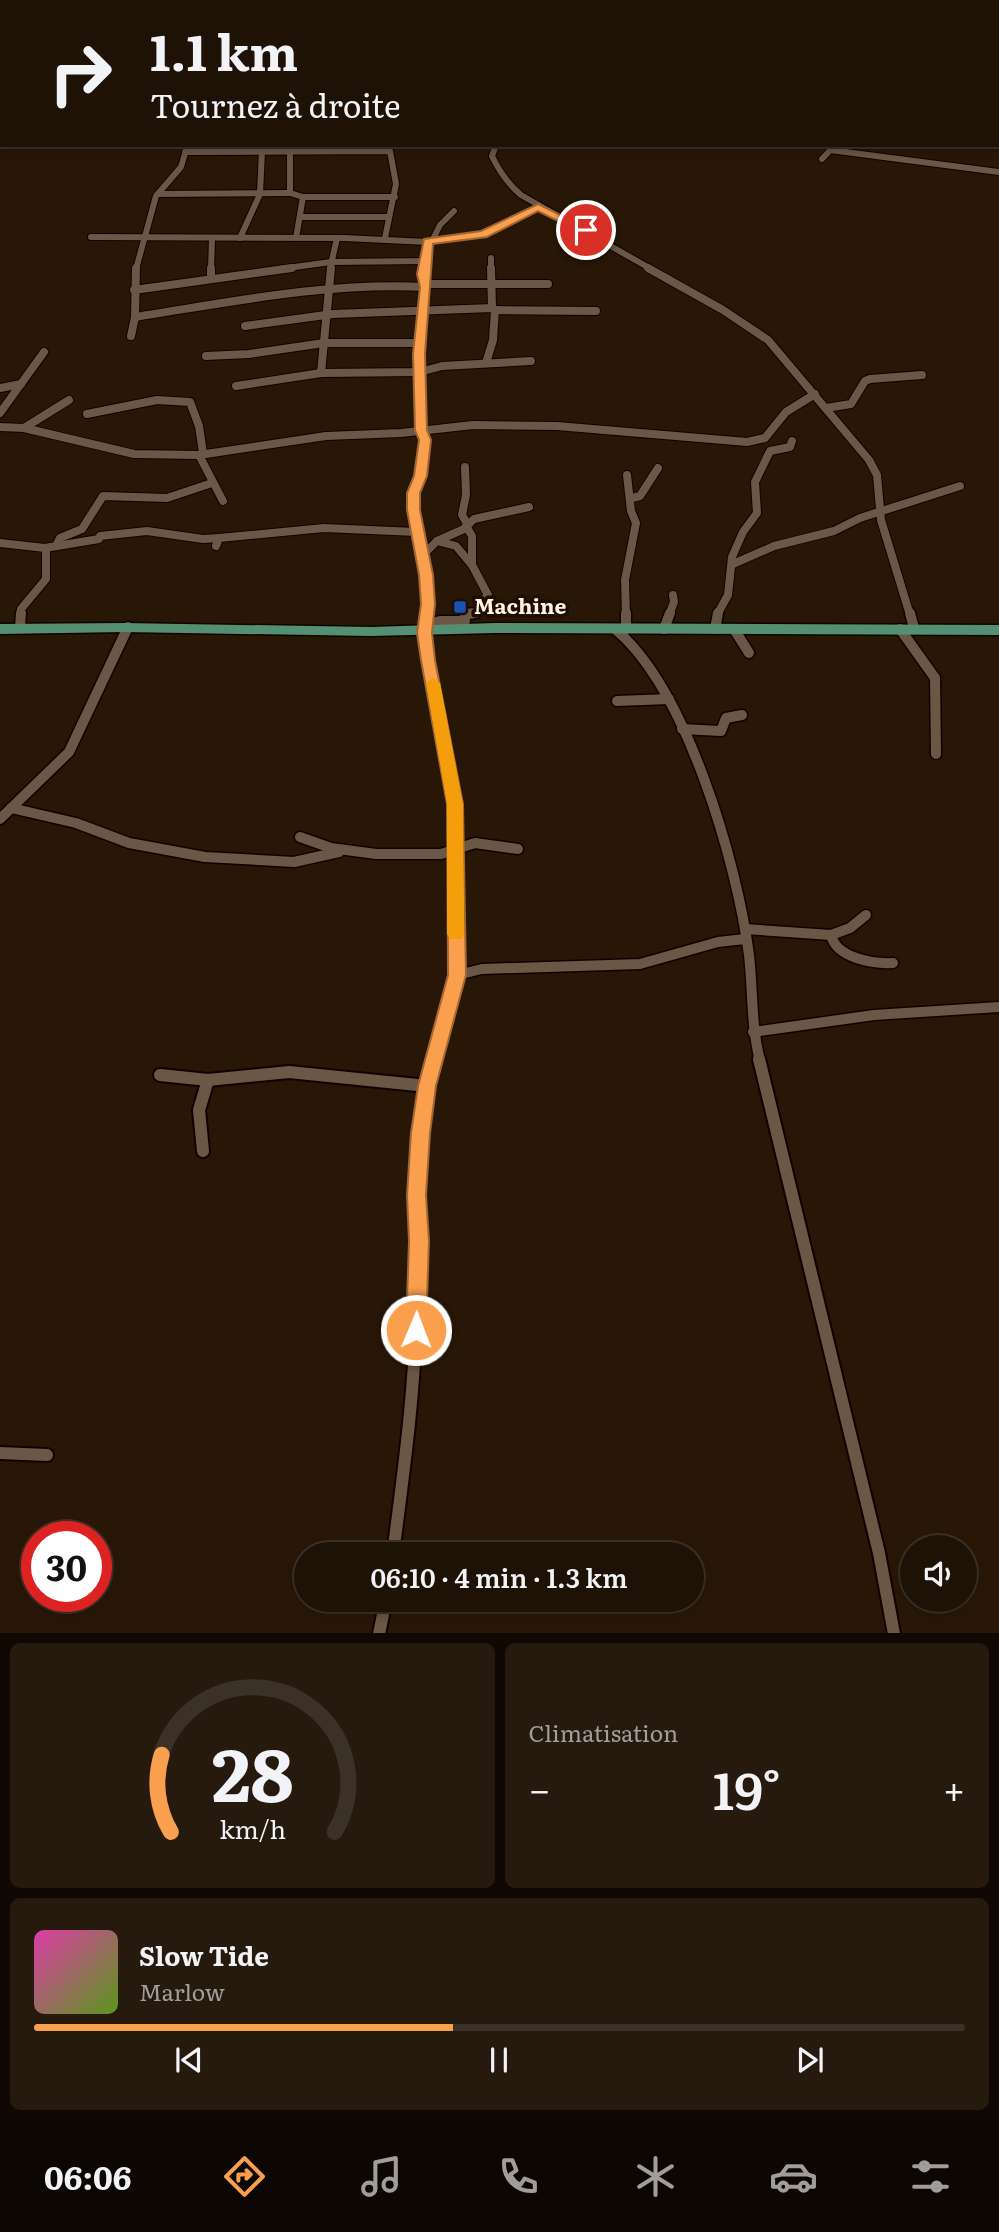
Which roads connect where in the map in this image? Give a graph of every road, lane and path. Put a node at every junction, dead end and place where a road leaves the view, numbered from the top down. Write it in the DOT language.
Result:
graph roads {
  1 [pos="495,147"];
  2 [pos="186,148"];
  3 [pos="832,148"];
  4 [pos="262,150"];
  5 [pos="290,150"];
  6 [pos="821,159"];
  7 [pos="999,172"];
  8 [pos="158,194"];
  9 [pos="260,194"];
  10 [pos="290,194"];
  11 [pos="303,197"];
  12 [pos="395,197"];
  13 [pos="538,207"];
  14 [pos="454,211"];
  15 [pos="300,217"];
  16 [pos="388,217"];
  17 [pos="91,237"];
  18 [pos="296,238"];
  19 [pos="337,238"];
  20 [pos="385,238"];
  21 [pos="212,239"];
  22 [pos="240,239"];
  23 [pos="143,240"];
  24 [pos="430,241"];
  25 [pos="491,258"];
  26 [pos="425,261"];
  27 [pos="331,262"];
  28 [pos="211,278"];
  29 [pos="492,282"];
  30 [pos="548,284"];
  31 [pos="425,286"];
  32 [pos="330,289"];
  33 [pos="134,290"];
  34 [pos="494,309"];
  35 [pos="422,310"];
  36 [pos="596,311"];
  37 [pos="327,315"];
  38 [pos="135,317"];
  39 [pos="245,326"];
  40 [pos="131,336"];
  41 [pos="324,343"];
  42 [pos="420,343"];
  43 [pos="44,352"];
  44 [pos="206,356"];
  45 [pos="531,361"];
  46 [pos="486,363"];
  47 [pos="420,372"];
  48 [pos="321,373"];
  49 [pos="922,375"];
  50 [pos="21,384"];
  51 [pos="236,386"];
  52 [pos="0,388"];
  53 [pos="815,394"];
  54 [pos="69,400"];
  55 [pos="825,408"];
  56 [pos="0,413"];
  57 [pos="88,414"];
  58 [pos="0,427"];
  59 [pos="24,428"];
  60 [pos="421,430"];
  61 [pos="792,441"];
  62 [pos="201,454"];
  63 [pos="465,467"];
  64 [pos="658,468"];
  65 [pos="627,475"];
  66 [pos="212,484"];
  67 [pos="960,486"];
  68 [pos="632,498"];
  69 [pos="223,501"];
  70 [pos="529,507"];
  71 [pos="881,513"];
  72 [pos="467,525"];
  73 [pos="416,532"];
  74 [pos="437,541"];
  75 [pos="0,543"];
  76 [pos="51,547"];
  77 [pos="422,556"];
  78 [pos="472,564"];
  79 [pos="733,564"];
  80 [pos="673,595"];
  81 [pos="20,627"];
  82 [pos="128,627"];
  83 [pos="0,629"];
  84 [pos="425,629"];
  85 [pos="620,629"];
  86 [pos="664,629"];
  87 [pos="715,629"];
  88 [pos="734,629"];
  89 [pos="907,629"];
  90 [pos="999,630"];
  91 [pos="749,653"];
  92 [pos="669,699"];
  93 [pos="617,701"];
  94 [pos="742,715"];
  95 [pos="682,729"];
  96 [pos="936,754"];
  97 [pos="11,808"];
  98 [pos="0,819"];
  99 [pos="300,837"];
  100 [pos="517,849"];
  101 [pos="456,851"];
  102 [pos="339,852"];
  103 [pos="866,915"];
  104 [pos="745,934"];
  105 [pos="831,935"];
  106 [pos="893,963"];
  107 [pos="457,975"];
  108 [pos="999,1007"];
  109 [pos="753,1032"];
  110 [pos="160,1075"];
  111 [pos="208,1080"];
  112 [pos="427,1086"];
  113 [pos="203,1151"];
  114 [pos="0,1453"];
  115 [pos="47,1455"];
  116 [pos="395,1542"];
  117 [pos="383,1612"];
  118 [pos="379,1633"];
  119 [pos="894,1633"];
  1 -- 13 [label="street"];
  2 -- 4 [label="street"];
  2 -- 8 [label="street"];
  3 -- 6 [label="street"];
  3 -- 7 [label="street"];
  4 -- 5 [label="street"];
  4 -- 9 [label="street"];
  5 -- 10 [label="street"];
  5 -- 12 [label="street"];
  8 -- 9 [label="street"];
  8 -- 23 [label="street"];
  9 -- 10 [label="street"];
  9 -- 22 [label="street"];
  10 -- 11 [label="street"];
  11 -- 12 [label="street"];
  11 -- 15 [label="street"];
  12 -- 16 [label="street"];
  13 -- 24 [label="street"];
  13 -- 53 [label="street"];
  14 -- 24 [label="street"];
  15 -- 16 [label="street"];
  15 -- 18 [label="street"];
  16 -- 20 [label="street"];
  17 -- 23 [label="street"];
  18 -- 19 [label="street"];
  18 -- 22 [label="street"];
  19 -- 20 [label="street"];
  19 -- 27 [label="street"];
  20 -- 24 [label="street"];
  21 -- 22 [label="street"];
  21 -- 23 [label="street"];
  21 -- 28 [label="street"];
  23 -- 33 [label="street"];
  24 -- 26 [label="street"];
  25 -- 29 [label="street"];
  26 -- 27 [label="street"];
  26 -- 31 [label="street"];
  27 -- 28 [label="street"];
  27 -- 32 [label="street"];
  28 -- 33 [label="street"];
  29 -- 30 [label="street"];
  29 -- 31 [label="street"];
  29 -- 34 [label="street"];
  31 -- 32 [label="street"];
  31 -- 35 [label="street"];
  32 -- 37 [label="street"];
  32 -- 38 [label="street"];
  33 -- 38 [label="street"];
  34 -- 35 [label="street"];
  34 -- 36 [label="street"];
  34 -- 46 [label="street"];
  35 -- 37 [label="street"];
  35 -- 42 [label="street"];
  37 -- 39 [label="street"];
  37 -- 41 [label="street"];
  38 -- 40 [label="street"];
  41 -- 42 [label="street"];
  41 -- 44 [label="street"];
  41 -- 48 [label="street"];
  42 -- 47 [label="street"];
  43 -- 50 [label="street"];
  45 -- 46 [label="street"];
  46 -- 47 [label="street"];
  47 -- 48 [label="street"];
  47 -- 60 [label="street"];
  48 -- 51 [label="street"];
  49 -- 55 [label="street"];
  50 -- 52 [label="street"];
  50 -- 56 [label="street"];
  53 -- 55 [label="street"];
  53 -- 60 [label="street"];
  54 -- 59 [label="street"];
  55 -- 71 [label="street"];
  57 -- 62 [label="street"];
  58 -- 59 [label="street"];
  59 -- 62 [label="street"];
  60 -- 62 [label="street"];
  60 -- 73 [label="street"];
  61 -- 79 [label="street"];
  62 -- 66 [label="street"];
  63 -- 72 [label="street"];
  64 -- 68 [label="street"];
  65 -- 68 [label="street"];
  66 -- 69 [label="street"];
  66 -- 76 [label="street"];
  67 -- 71 [label="street"];
  68 -- 85 [label="street"];
  70 -- 72 [label="street"];
  71 -- 79 [label="street"];
  71 -- 89 [label="street"];
  72 -- 74 [label="street"];
  72 -- 78 [label="street"];
  73 -- 76 [label="street"];
  73 -- 77 [label="street"];
  74 -- 77 [label="street"];
  74 -- 78 [label="street"];
  75 -- 76 [label="street"];
  76 -- 81 [label="street"];
  77 -- 84 [label="street"];
  78 -- 84 [label="street"];
  79 -- 87 [label="street"];
  80 -- 86 [label="street"];
  81 -- 82 [label="highway"];
  81 -- 83 [label="highway"];
  82 -- 84 [label="highway"];
  82 -- 97 [label="street"];
  84 -- 85 [label="highway"];
  84 -- 101 [label="street"];
  85 -- 86 [label="highway"];
  85 -- 92 [label="street"];
  86 -- 87 [label="highway"];
  87 -- 88 [label="highway"];
  88 -- 89 [label="highway"];
  88 -- 91 [label="street"];
  89 -- 90 [label="highway"];
  89 -- 96 [label="street"];
  92 -- 93 [label="street"];
  92 -- 95 [label="street"];
  94 -- 95 [label="street"];
  95 -- 104 [label="street"];
  97 -- 98 [label="street"];
  97 -- 102 [label="street"];
  99 -- 102 [label="street"];
  100 -- 101 [label="street"];
  101 -- 102 [label="street"];
  101 -- 107 [label="street"];
  103 -- 105 [label="street"];
  104 -- 105 [label="street"];
  104 -- 107 [label="street"];
  104 -- 109 [label="street"];
  105 -- 106 [label="street"];
  107 -- 112 [label="street"];
  108 -- 109 [label="street"];
  109 -- 119 [label="street"];
  110 -- 111 [label="street"];
  111 -- 112 [label="street"];
  111 -- 113 [label="street"];
  112 -- 116 [label="street"];
  114 -- 115 [label="street"];
  117 -- 118 [label="street"];
}
